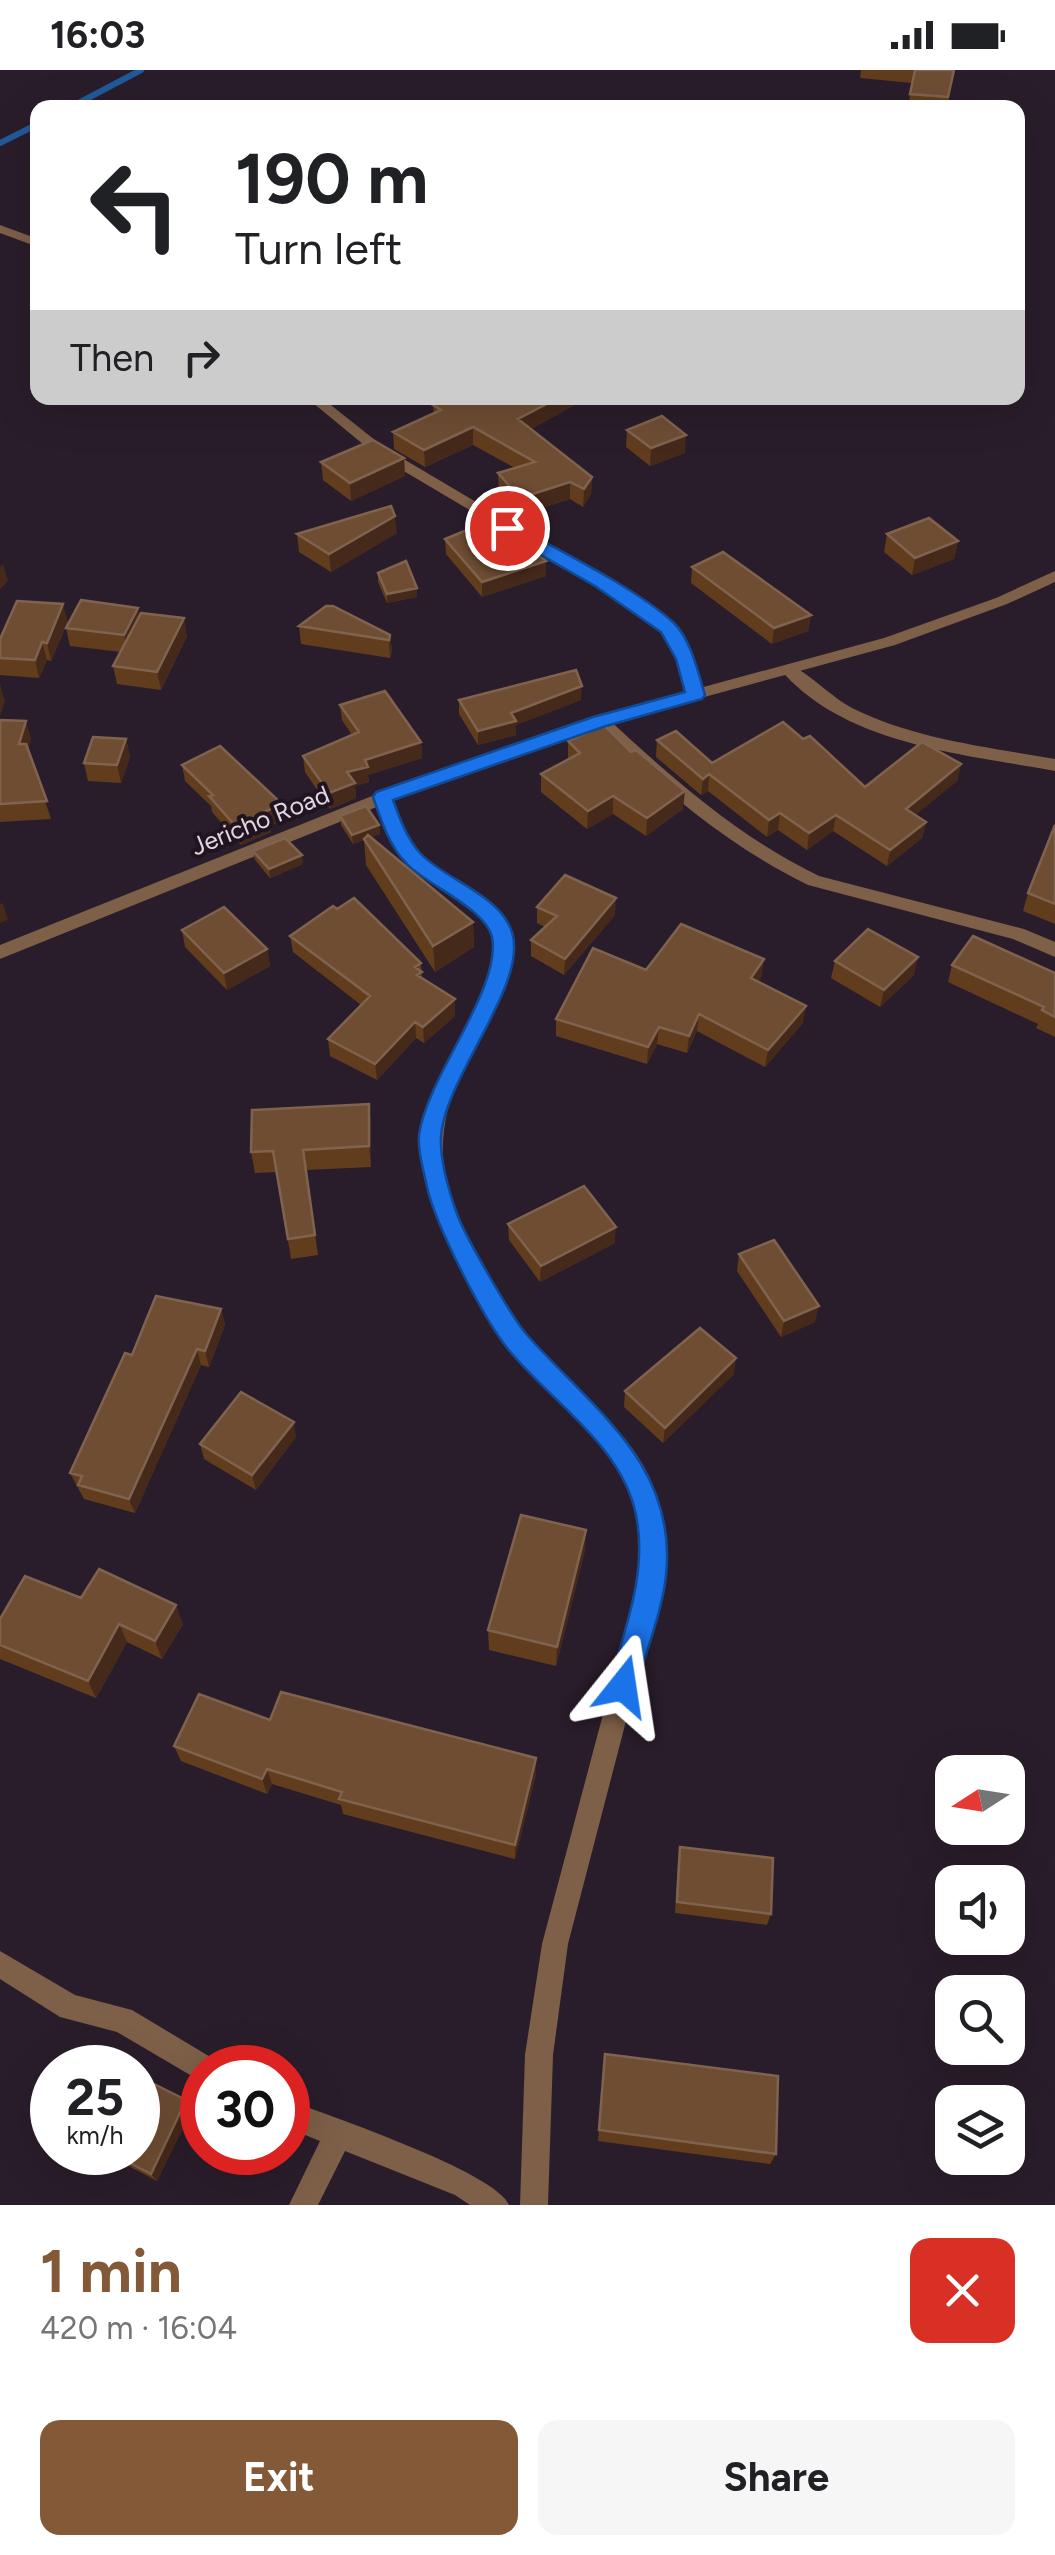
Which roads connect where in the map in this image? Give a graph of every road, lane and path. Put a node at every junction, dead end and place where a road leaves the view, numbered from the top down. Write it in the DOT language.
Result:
graph roads {
  1 [pos="0,228"];
  2 [pos="30,240"];
  3 [pos="323,405"];
  4 [pos="1055,576"];
  5 [pos="788,669"];
  6 [pos="695,695"];
  7 [pos="600,721"];
  8 [pos="1055,766"];
  9 [pos="382,797"];
  10 [pos="1055,950"];
  11 [pos="0,952"];
  12 [pos="0,1964"];
  13 [pos="180,2055"];
  14 [pos="310,2124"];
  15 [pos="338,2136"];
  16 [pos="303,2205"];
  17 [pos="495,2205"];
  18 [pos="534,2205"];
  1 -- 2 [label="street"];
  3 -- 6 [label="street"];
  4 -- 5 [label="street, Jericho Road"];
  5 -- 6 [label="street, Jericho Road"];
  5 -- 8 [label="street"];
  6 -- 7 [label="street, Jericho Road"];
  7 -- 9 [label="street, Jericho Road"];
  7 -- 10 [label="street"];
  9 -- 11 [label="street, Jericho Road"];
  9 -- 18 [label="street"];
  12 -- 13 [label="street"];
  14 -- 15 [label="street"];
  15 -- 16 [label="street"];
  15 -- 17 [label="street"];
}
